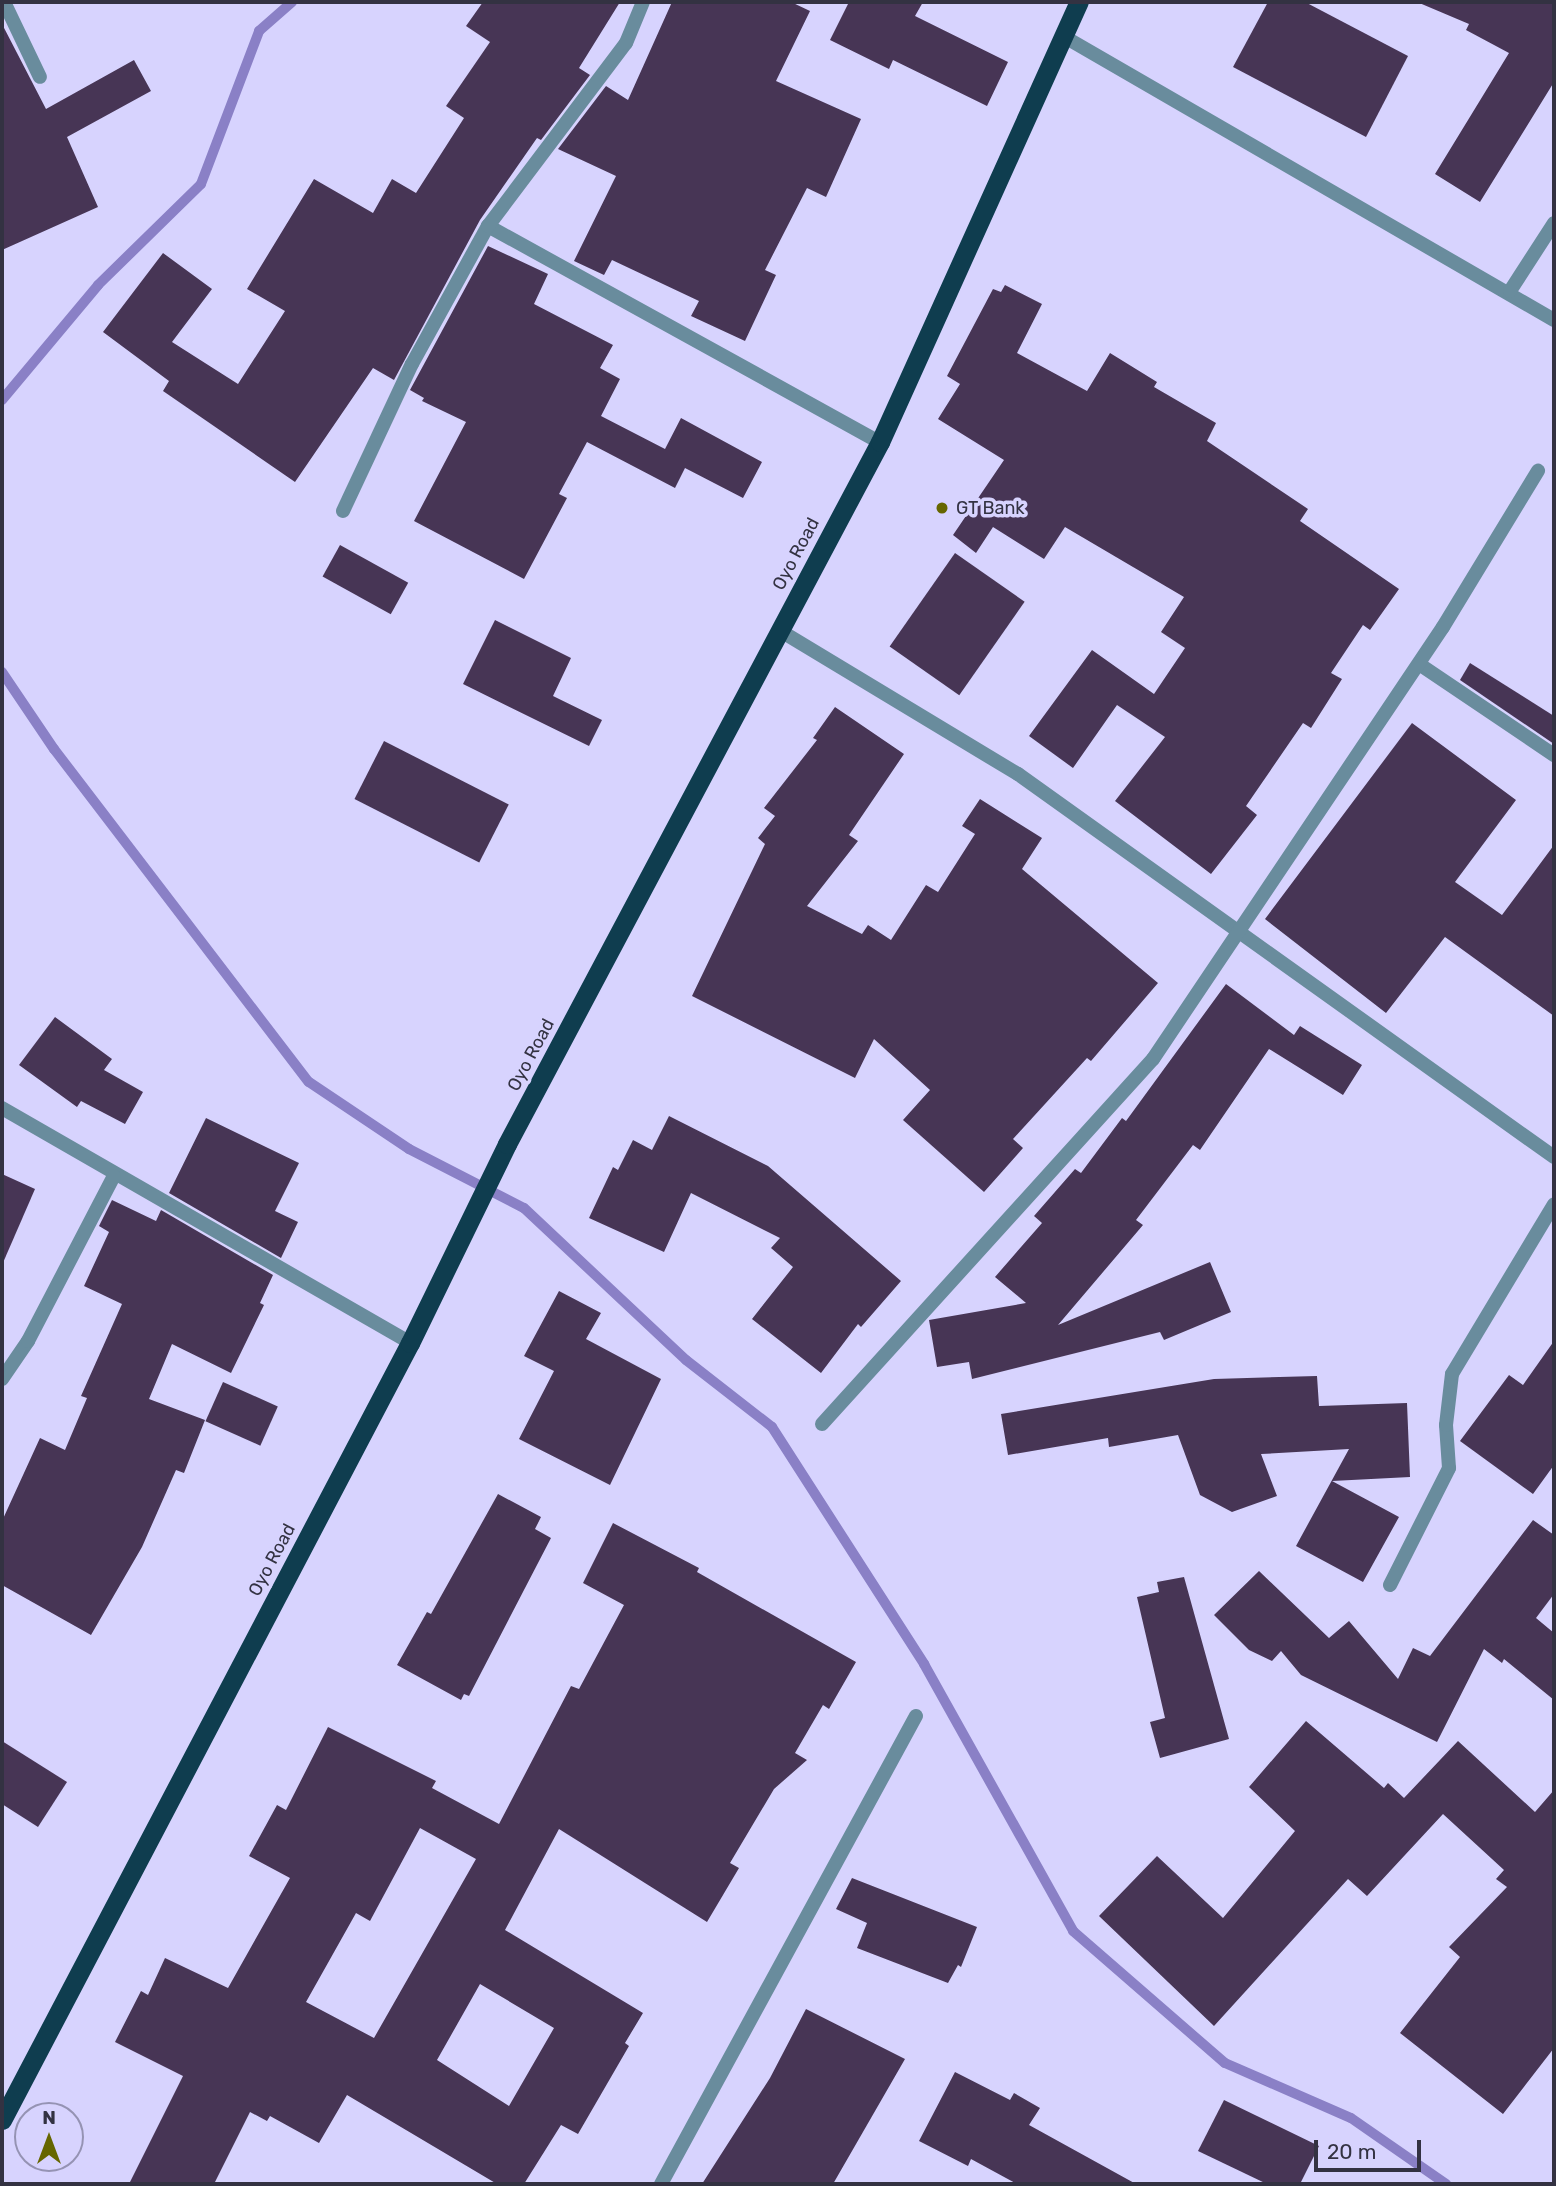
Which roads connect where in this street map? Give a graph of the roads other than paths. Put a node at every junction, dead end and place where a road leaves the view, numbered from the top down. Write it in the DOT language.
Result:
graph roads {
  1 [pos="4,2"];
  2 [pos="643,2"];
  3 [pos="1079,2"];
  4 [pos="1063,36"];
  5 [pos="40,77"];
  6 [pos="1554,223"];
  7 [pos="488,226"];
  8 [pos="1510,291"];
  9 [pos="1554,320"];
  10 [pos="880,442"];
  11 [pos="1538,471"];
  12 [pos="343,511"];
  13 [pos="779,630"];
  14 [pos="1419,664"];
  15 [pos="1554,755"];
  16 [pos="1236,930"];
  17 [pos="2,1108"];
  18 [pos="1554,1157"];
  19 [pos="114,1176"];
  20 [pos="1554,1204"];
  21 [pos="410,1343"];
  22 [pos="2,1380"];
  23 [pos="822,1424"];
  24 [pos="1390,1585"];
  25 [pos="916,1716"];
  26 [pos="2,2120"];
  27 [pos="661,2184"];
  1 -- 5 [label="street"];
  2 -- 7 [label="street"];
  3 -- 4 [label="highway, Oyo Road"];
  4 -- 8 [label="street"];
  4 -- 10 [label="highway, Oyo Road"];
  6 -- 8 [label="street"];
  7 -- 10 [label="street"];
  7 -- 12 [label="street"];
  8 -- 9 [label="street"];
  10 -- 13 [label="highway, Oyo Road"];
  11 -- 14 [label="street"];
  13 -- 16 [label="street"];
  13 -- 21 [label="highway, Oyo Road"];
  14 -- 15 [label="street"];
  14 -- 16 [label="street"];
  16 -- 18 [label="street"];
  16 -- 23 [label="street"];
  17 -- 19 [label="street"];
  19 -- 21 [label="street"];
  19 -- 22 [label="street"];
  20 -- 24 [label="street"];
  21 -- 26 [label="highway, Oyo Road"];
  25 -- 27 [label="street"];
}
